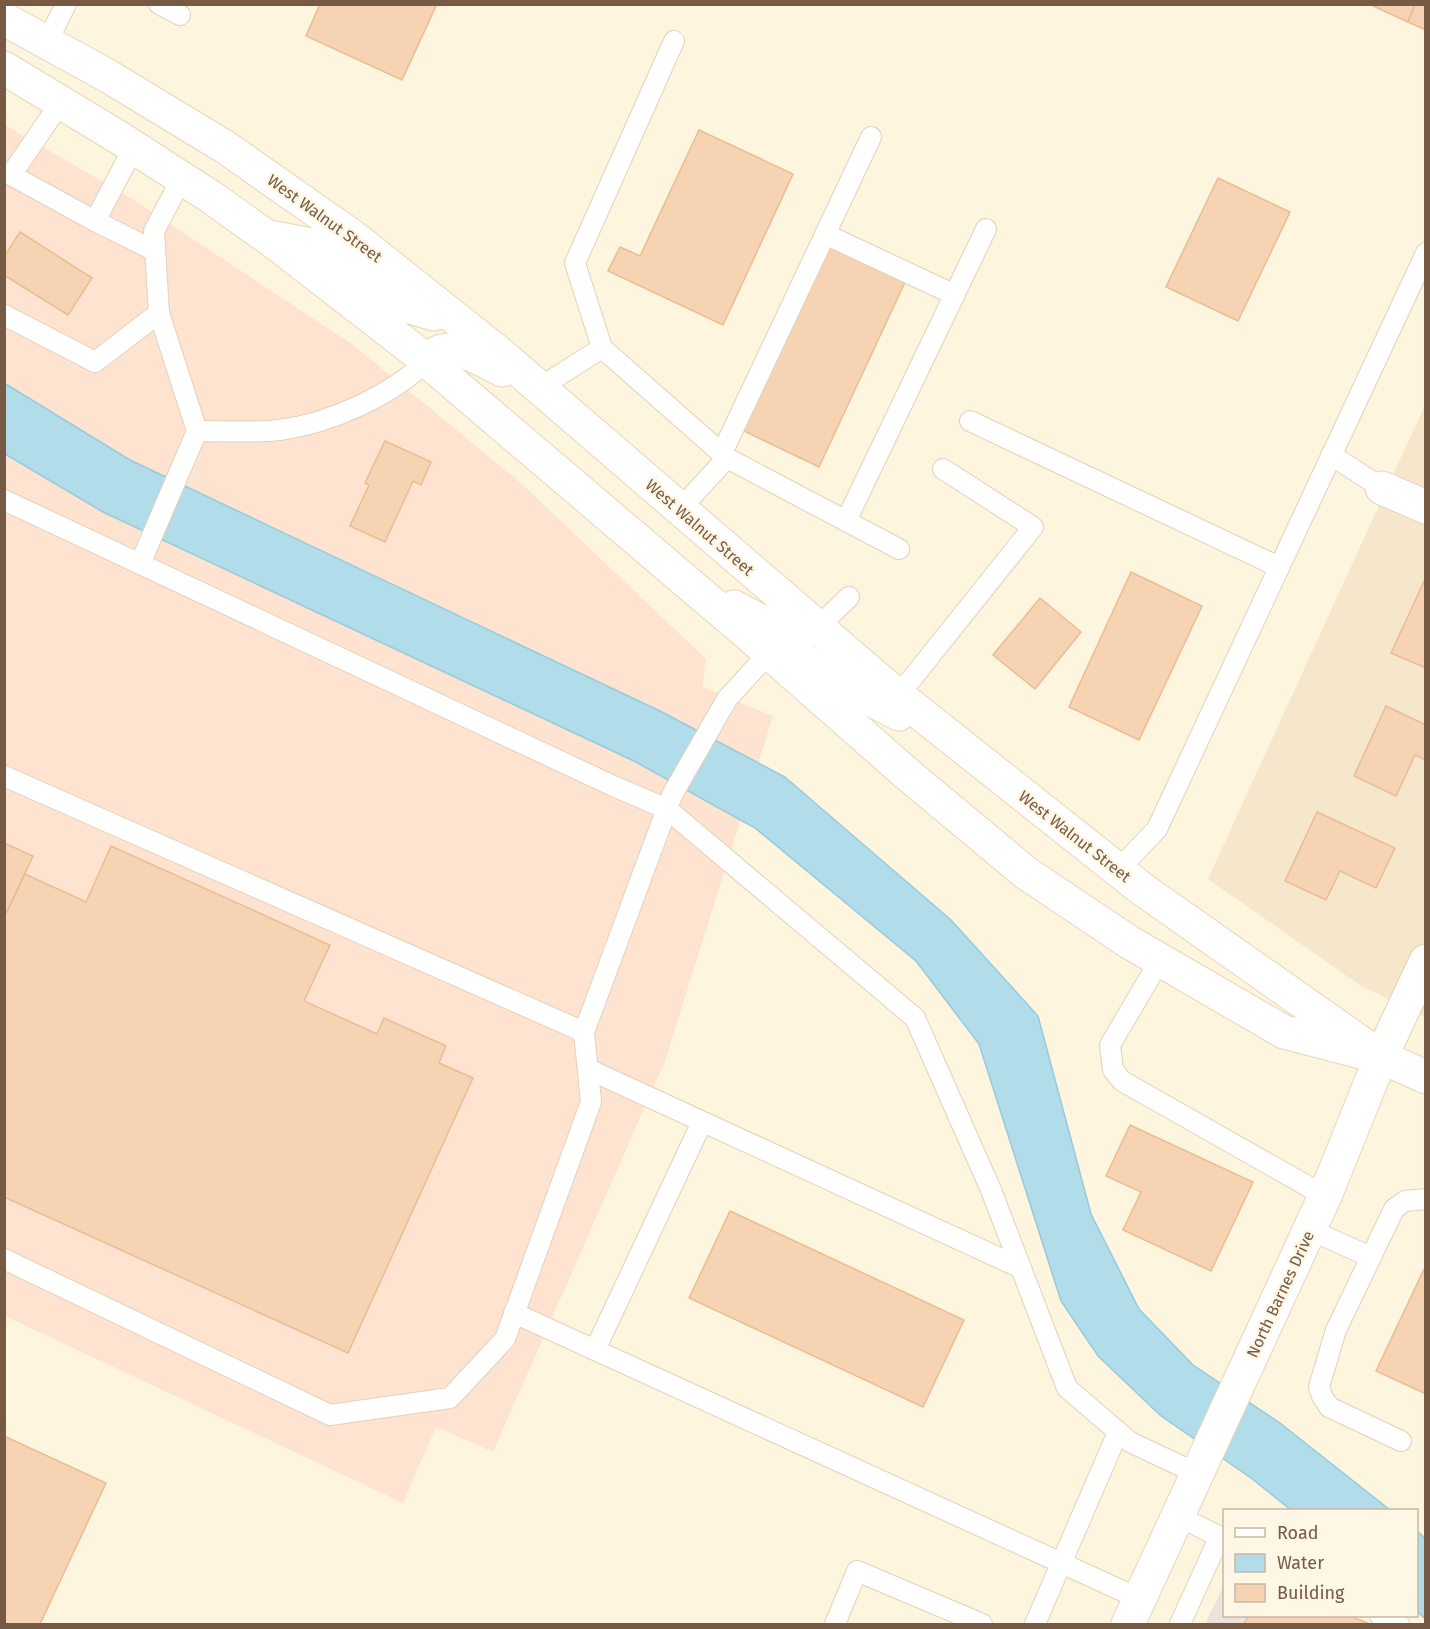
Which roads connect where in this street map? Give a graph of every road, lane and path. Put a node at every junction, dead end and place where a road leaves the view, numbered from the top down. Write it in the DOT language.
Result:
graph roads {
  1 [pos="66,4"];
  2 [pos="159,4"];
  3 [pos="180,15"];
  4 [pos="4,19"];
  5 [pos="674,41"];
  6 [pos="47,42"];
  7 [pos="4,68"];
  8 [pos="61,102"];
  9 [pos="871,137"];
  10 [pos="134,147"];
  11 [pos="182,178"];
  12 [pos="8,181"];
  13 [pos="95,221"];
  14 [pos="986,229"];
  15 [pos="825,234"];
  16 [pos="267,237"];
  17 [pos="155,251"];
  18 [pos="1425,253"];
  19 [pos="955,295"];
  20 [pos="443,309"];
  21 [pos="159,313"];
  22 [pos="4,315"];
  23 [pos="602,348"];
  24 [pos="427,361"];
  25 [pos="539,388"];
  26 [pos="970,421"];
  27 [pos="197,431"];
  28 [pos="725,455"];
  29 [pos="1331,455"];
  30 [pos="943,469"];
  31 [pos="1382,488"];
  32 [pos="4,500"];
  33 [pos="1425,507"];
  34 [pos="680,510"];
  35 [pos="846,521"];
  36 [pos="898,549"];
  37 [pos="652,552"];
  38 [pos="142,557"];
  39 [pos="1279,567"];
  40 [pos="849,597"];
  41 [pos="818,628"];
  42 [pos="769,653"];
  43 [pos="898,696"];
  44 [pos="960,745"];
  45 [pos="4,776"];
  46 [pos="670,802"];
  47 [pos="1118,870"];
  48 [pos="1160,960"];
  49 [pos="1425,961"];
  50 [pos="584,1032"];
  51 [pos="1381,1057"];
  52 [pos="588,1069"];
  53 [pos="1425,1077"];
  54 [pos="702,1122"];
  55 [pos="1325,1196"];
  56 [pos="1425,1199"];
  57 [pos="1310,1230"];
  58 [pos="1371,1257"];
  59 [pos="4,1259"];
  60 [pos="1020,1268"];
  61 [pos="514,1313"];
  62 [pos="595,1350"];
  63 [pos="1118,1432"];
  64 [pos="1401,1441"];
  65 [pos="1199,1470"];
  66 [pos="1178,1516"];
  67 [pos="1222,1537"];
  68 [pos="1060,1563"];
  69 [pos="1134,1612"];
  70 [pos="1382,1617"];
  71 [pos="835,1624"];
  72 [pos="982,1624"];
  73 [pos="1035,1624"];
  74 [pos="1180,1624"];
  75 [pos="1399,1624"];
  1 -- 6 [label="lane"];
  2 -- 3 [label="lane"];
  4 -- 6 [label="main road, West Walnut Street"];
  5 -- 23 [label="lane"];
  6 -- 20 [label="main road, West Walnut Street"];
  7 -- 8 [label="main road, West Walnut Street"];
  8 -- 10 [label="main road, West Walnut Street"];
  8 -- 12 [label="lane"];
  9 -- 15 [label="lane"];
  10 -- 11 [label="main road, West Walnut Street"];
  10 -- 13 [label="lane"];
  11 -- 16 [label="main road, West Walnut Street"];
  11 -- 17 [label="lane"];
  12 -- 13 [label="lane"];
  13 -- 17 [label="lane"];
  14 -- 19 [label="lane"];
  15 -- 19 [label="lane"];
  15 -- 28 [label="lane"];
  16 -- 20 [label="main road"];
  16 -- 24 [label="main road, West Walnut Street"];
  17 -- 21 [label="lane"];
  18 -- 29 [label="lane"];
  19 -- 35 [label="lane"];
  20 -- 25 [label="main road, West Walnut Street"];
  21 -- 22 [label="lane"];
  21 -- 27 [label="lane"];
  23 -- 25 [label="lane"];
  23 -- 28 [label="lane"];
  24 -- 25 [label="main road"];
  24 -- 27 [label="lane"];
  24 -- 37 [label="main road, West Walnut Street"];
  25 -- 34 [label="main road, West Walnut Street"];
  26 -- 39 [label="lane"];
  27 -- 38 [label="lane"];
  28 -- 34 [label="lane"];
  28 -- 35 [label="lane"];
  29 -- 31 [label="lane"];
  29 -- 39 [label="lane"];
  30 -- 43 [label="lane"];
  31 -- 33 [label="main road"];
  32 -- 38 [label="lane"];
  34 -- 41 [label="main road, West Walnut Street"];
  35 -- 36 [label="lane"];
  37 -- 41 [label="main road"];
  37 -- 42 [label="main road, West Walnut Street"];
  38 -- 46 [label="lane"];
  39 -- 47 [label="lane"];
  40 -- 41 [label="lane"];
  41 -- 43 [label="main road, West Walnut Street"];
  42 -- 44 [label="main road"];
  42 -- 46 [label="lane"];
  42 -- 48 [label="main road, West Walnut Street"];
  43 -- 44 [label="main road, West Walnut Street"];
  44 -- 47 [label="main road, West Walnut Street"];
  45 -- 50 [label="lane"];
  46 -- 50 [label="lane"];
  46 -- 60 [label="lane"];
  47 -- 51 [label="main road, West Walnut Street"];
  48 -- 51 [label="main road, West Walnut Street"];
  48 -- 55 [label="lane"];
  49 -- 51 [label="main road, North Barnes Drive"];
  50 -- 52 [label="lane"];
  51 -- 53 [label="main road, West Walnut Street"];
  51 -- 55 [label="main road, North Barnes Drive"];
  52 -- 54 [label="lane"];
  52 -- 61 [label="lane"];
  54 -- 60 [label="lane"];
  54 -- 62 [label="lane"];
  55 -- 57 [label="main road, North Barnes Drive"];
  56 -- 58 [label="lane"];
  57 -- 58 [label="lane"];
  57 -- 65 [label="main road, North Barnes Drive"];
  58 -- 64 [label="lane"];
  59 -- 61 [label="lane"];
  60 -- 63 [label="lane"];
  61 -- 62 [label="lane"];
  62 -- 68 [label="lane"];
  63 -- 65 [label="lane"];
  63 -- 68 [label="lane"];
  65 -- 66 [label="main road, North Barnes Drive"];
  66 -- 67 [label="lane"];
  66 -- 69 [label="main road, North Barnes Drive"];
  67 -- 74 [label="lane"];
  68 -- 69 [label="lane"];
  68 -- 73 [label="lane"];
  70 -- 75 [label="lane"];
  71 -- 72 [label="lane"];
}
